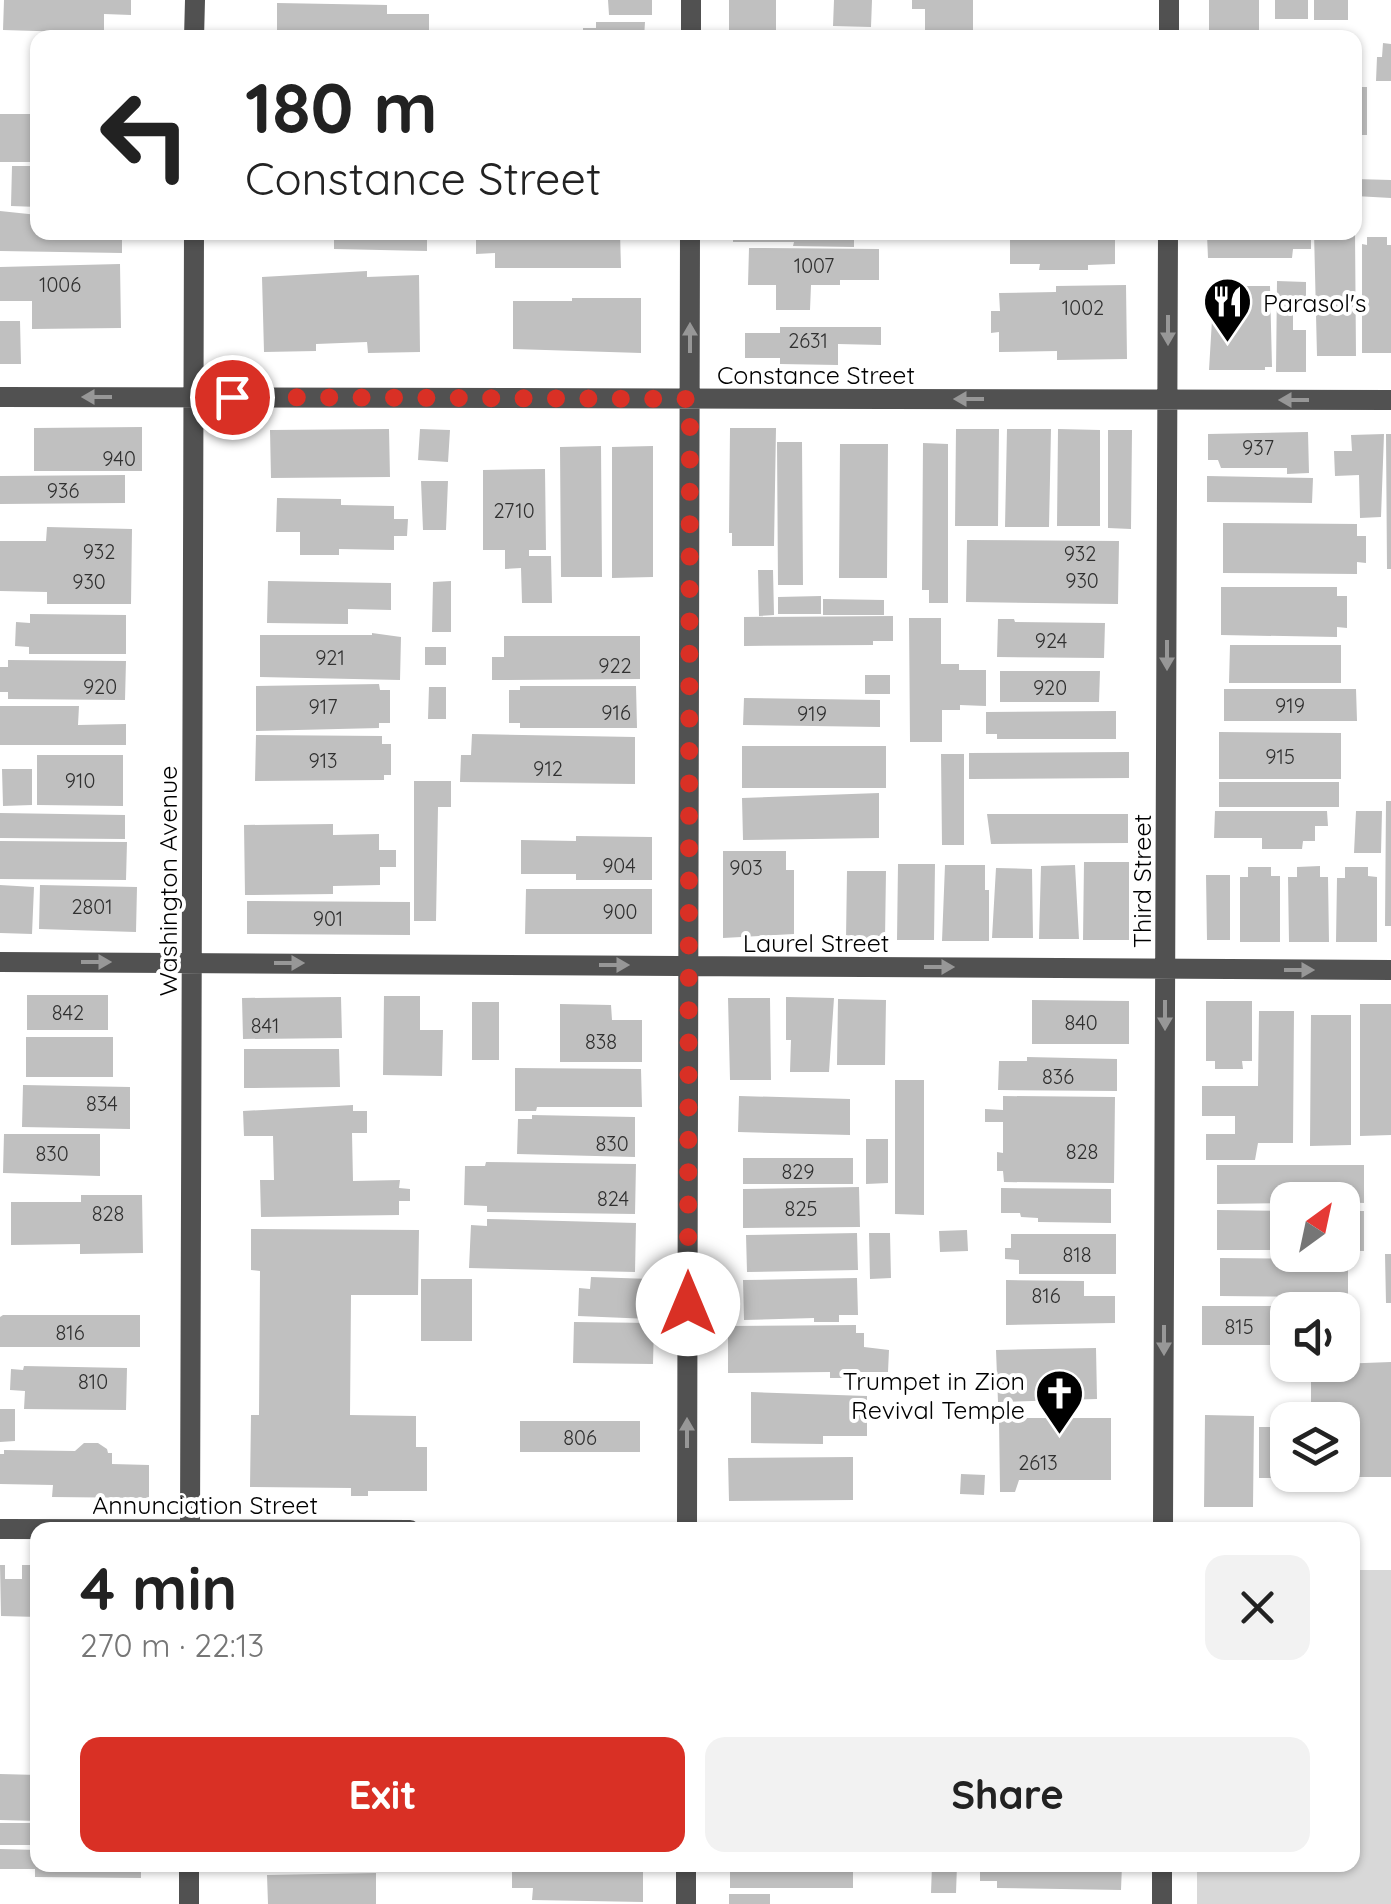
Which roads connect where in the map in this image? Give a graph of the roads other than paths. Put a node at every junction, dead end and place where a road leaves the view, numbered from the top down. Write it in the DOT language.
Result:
graph roads {
  1 [pos="194,0"];
  2 [pos="691,0"];
  3 [pos="1169,0"];
  4 [pos="194,30"];
  5 [pos="691,30"];
  6 [pos="1169,30"];
  7 [pos="194,240"];
  8 [pos="690,240"];
  9 [pos="1168,240"];
  10 [pos="0,397"];
  11 [pos="194,397"];
  12 [pos="690,399"];
  13 [pos="1168,400"];
  14 [pos="1391,400"];
  15 [pos="0,962"];
  16 [pos="192,962"];
  17 [pos="688,966"];
  18 [pos="1166,969"];
  19 [pos="1391,970"];
  20 [pos="190,1522"];
  21 [pos="687,1522"];
  22 [pos="1163,1522"];
  23 [pos="0,1529"];
  24 [pos="30,1529"];
  25 [pos="189,1872"];
  26 [pos="686,1872"];
  27 [pos="1162,1872"];
  28 [pos="189,1904"];
  29 [pos="686,1904"];
  30 [pos="1162,1904"];
  1 -- 4 [label="street"];
  2 -- 5 [label="street"];
  3 -- 6 [label="street"];
  7 -- 11 [label="street, Washington Avenue"];
  12 -- 8 [label="street, one-way"];
  9 -- 13 [label="street, Third Street, one-way"];
  11 -- 10 [label="street, Constance Street, one-way"];
  11 -- 12 [label="street, Constance Street"];
  11 -- 16 [label="street, Washington Avenue"];
  13 -- 12 [label="street, Constance Street, one-way"];
  12 -- 17 [label="street"];
  14 -- 13 [label="street, Constance Street, one-way"];
  13 -- 18 [label="street, Third Street, one-way"];
  15 -- 16 [label="street, Laurel Street, one-way"];
  16 -- 17 [label="street, Laurel Street, one-way"];
  16 -- 20 [label="street, Washington Avenue"];
  17 -- 18 [label="street, Laurel Street, one-way"];
  21 -- 17 [label="street, one-way"];
  18 -- 19 [label="street, Laurel Street, one-way"];
  18 -- 22 [label="street, Third Street, one-way"];
  23 -- 24 [label="street, Annunciation Street"];
  25 -- 28 [label="street"];
  26 -- 29 [label="street"];
  27 -- 30 [label="street"];
}
